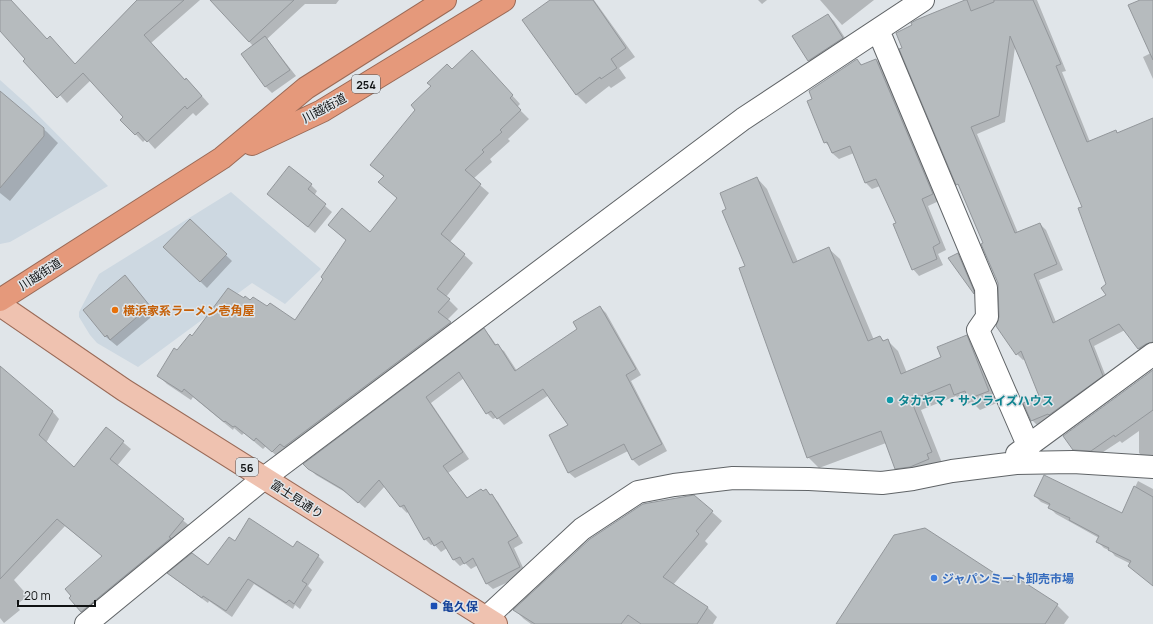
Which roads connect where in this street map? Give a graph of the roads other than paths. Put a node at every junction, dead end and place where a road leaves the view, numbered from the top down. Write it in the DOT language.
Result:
graph roads {
  1 [pos="445,0"];
  2 [pos="504,0"];
  3 [pos="923,0"];
  4 [pos="878,30"];
  5 [pos="222,158"];
  6 [pos="0,300"];
  7 [pos="0,305"];
  8 [pos="1153,354"];
  9 [pos="1028,446"];
  10 [pos="1002,465"];
  11 [pos="1153,467"];
  12 [pos="264,478"];
  13 [pos="492,621"];
  14 [pos="86,624"];
  1 -- 5 [label="highway, 川越街道 / 254"];
  2 -- 5 [label="highway, 川越街道 / 254"];
  3 -- 4 [label="street"];
  4 -- 9 [label="street"];
  4 -- 12 [label="street"];
  5 -- 6 [label="highway, 川越街道 / 254"];
  7 -- 12 [label="main road, 富士見通り / 56"];
  8 -- 9 [label="street"];
  9 -- 10 [label="street"];
  10 -- 11 [label="street"];
  10 -- 13 [label="street"];
  12 -- 13 [label="main road, 富士見通り / 56"];
  12 -- 14 [label="street"];
}
